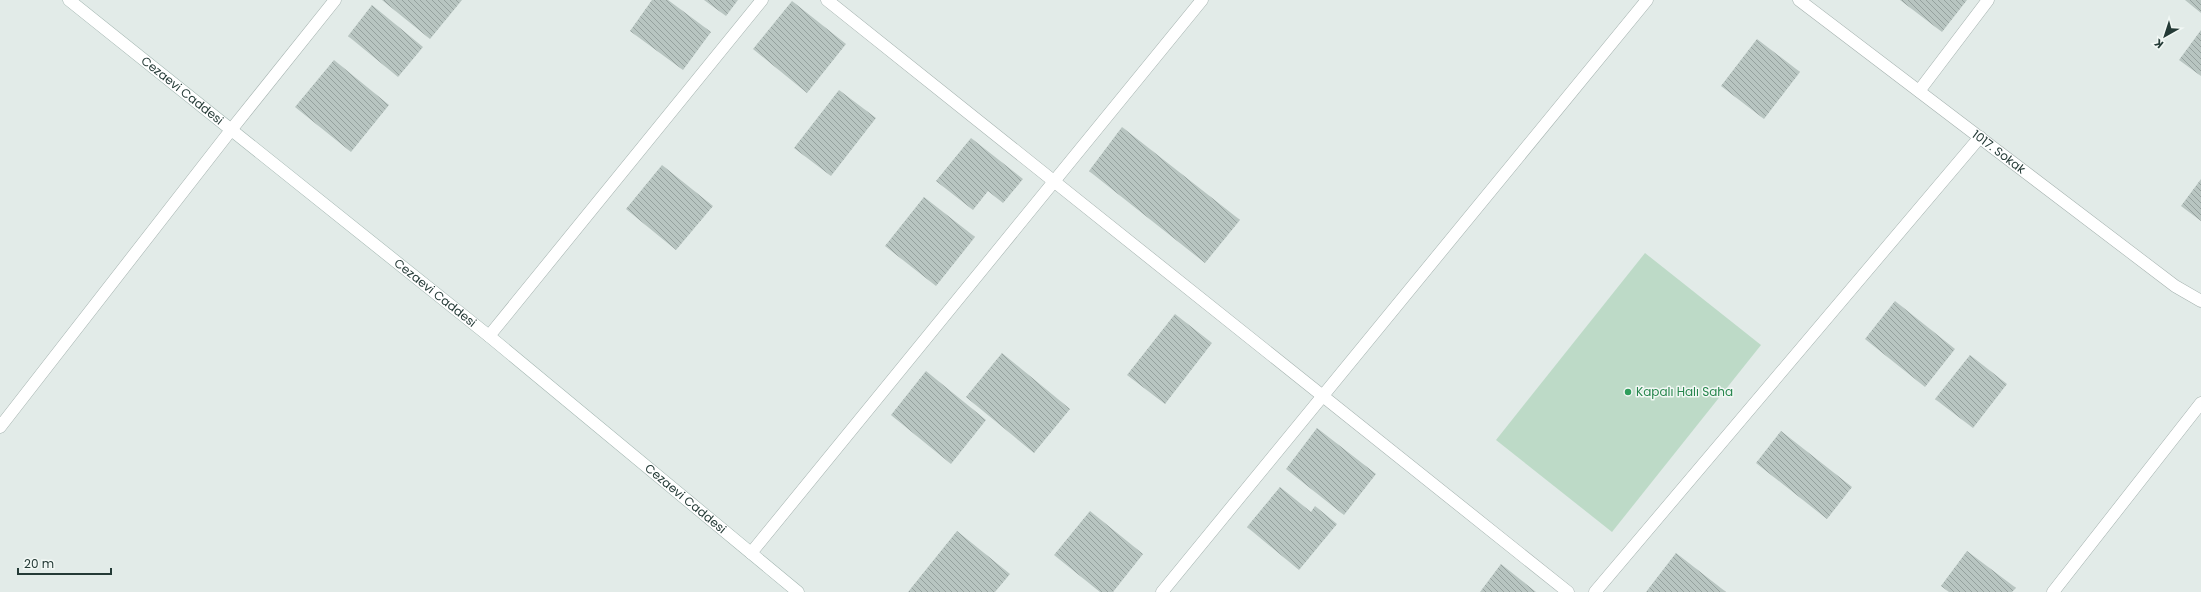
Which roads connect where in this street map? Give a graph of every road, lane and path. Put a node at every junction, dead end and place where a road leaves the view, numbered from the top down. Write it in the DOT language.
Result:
graph roads {
  1 [pos="69,0"];
  2 [pos="335,0"];
  3 [pos="762,0"];
  4 [pos="827,0"];
  5 [pos="1202,0"];
  6 [pos="1647,0"];
  7 [pos="1799,0"];
  8 [pos="1988,0"];
  9 [pos="1919,91"];
  10 [pos="231,130"];
  11 [pos="1980,137"];
  12 [pos="1055,180"];
  13 [pos="2201,301"];
  14 [pos="489,336"];
  15 [pos="1324,396"];
  16 [pos="2201,403"];
  17 [pos="0,428"];
  18 [pos="751,553"];
  19 [pos="798,592"];
  20 [pos="1162,592"];
  21 [pos="1568,592"];
  22 [pos="1595,592"];
  23 [pos="2053,592"];
  1 -- 10 [label="street, Cezaevi Caddesi"];
  2 -- 10 [label="street"];
  3 -- 14 [label="street"];
  4 -- 12 [label="street"];
  5 -- 12 [label="street"];
  6 -- 15 [label="street"];
  7 -- 9 [label="street, 1017. Sokak"];
  8 -- 9 [label="street"];
  9 -- 11 [label="street, 1017. Sokak"];
  10 -- 14 [label="street, Cezaevi Caddesi"];
  10 -- 17 [label="street"];
  11 -- 13 [label="street, 1017. Sokak"];
  11 -- 22 [label="street"];
  12 -- 15 [label="street"];
  12 -- 18 [label="street"];
  14 -- 18 [label="street, Cezaevi Caddesi"];
  15 -- 20 [label="street"];
  15 -- 21 [label="street"];
  16 -- 23 [label="street"];
  18 -- 19 [label="street, Cezaevi Caddesi"];
}
